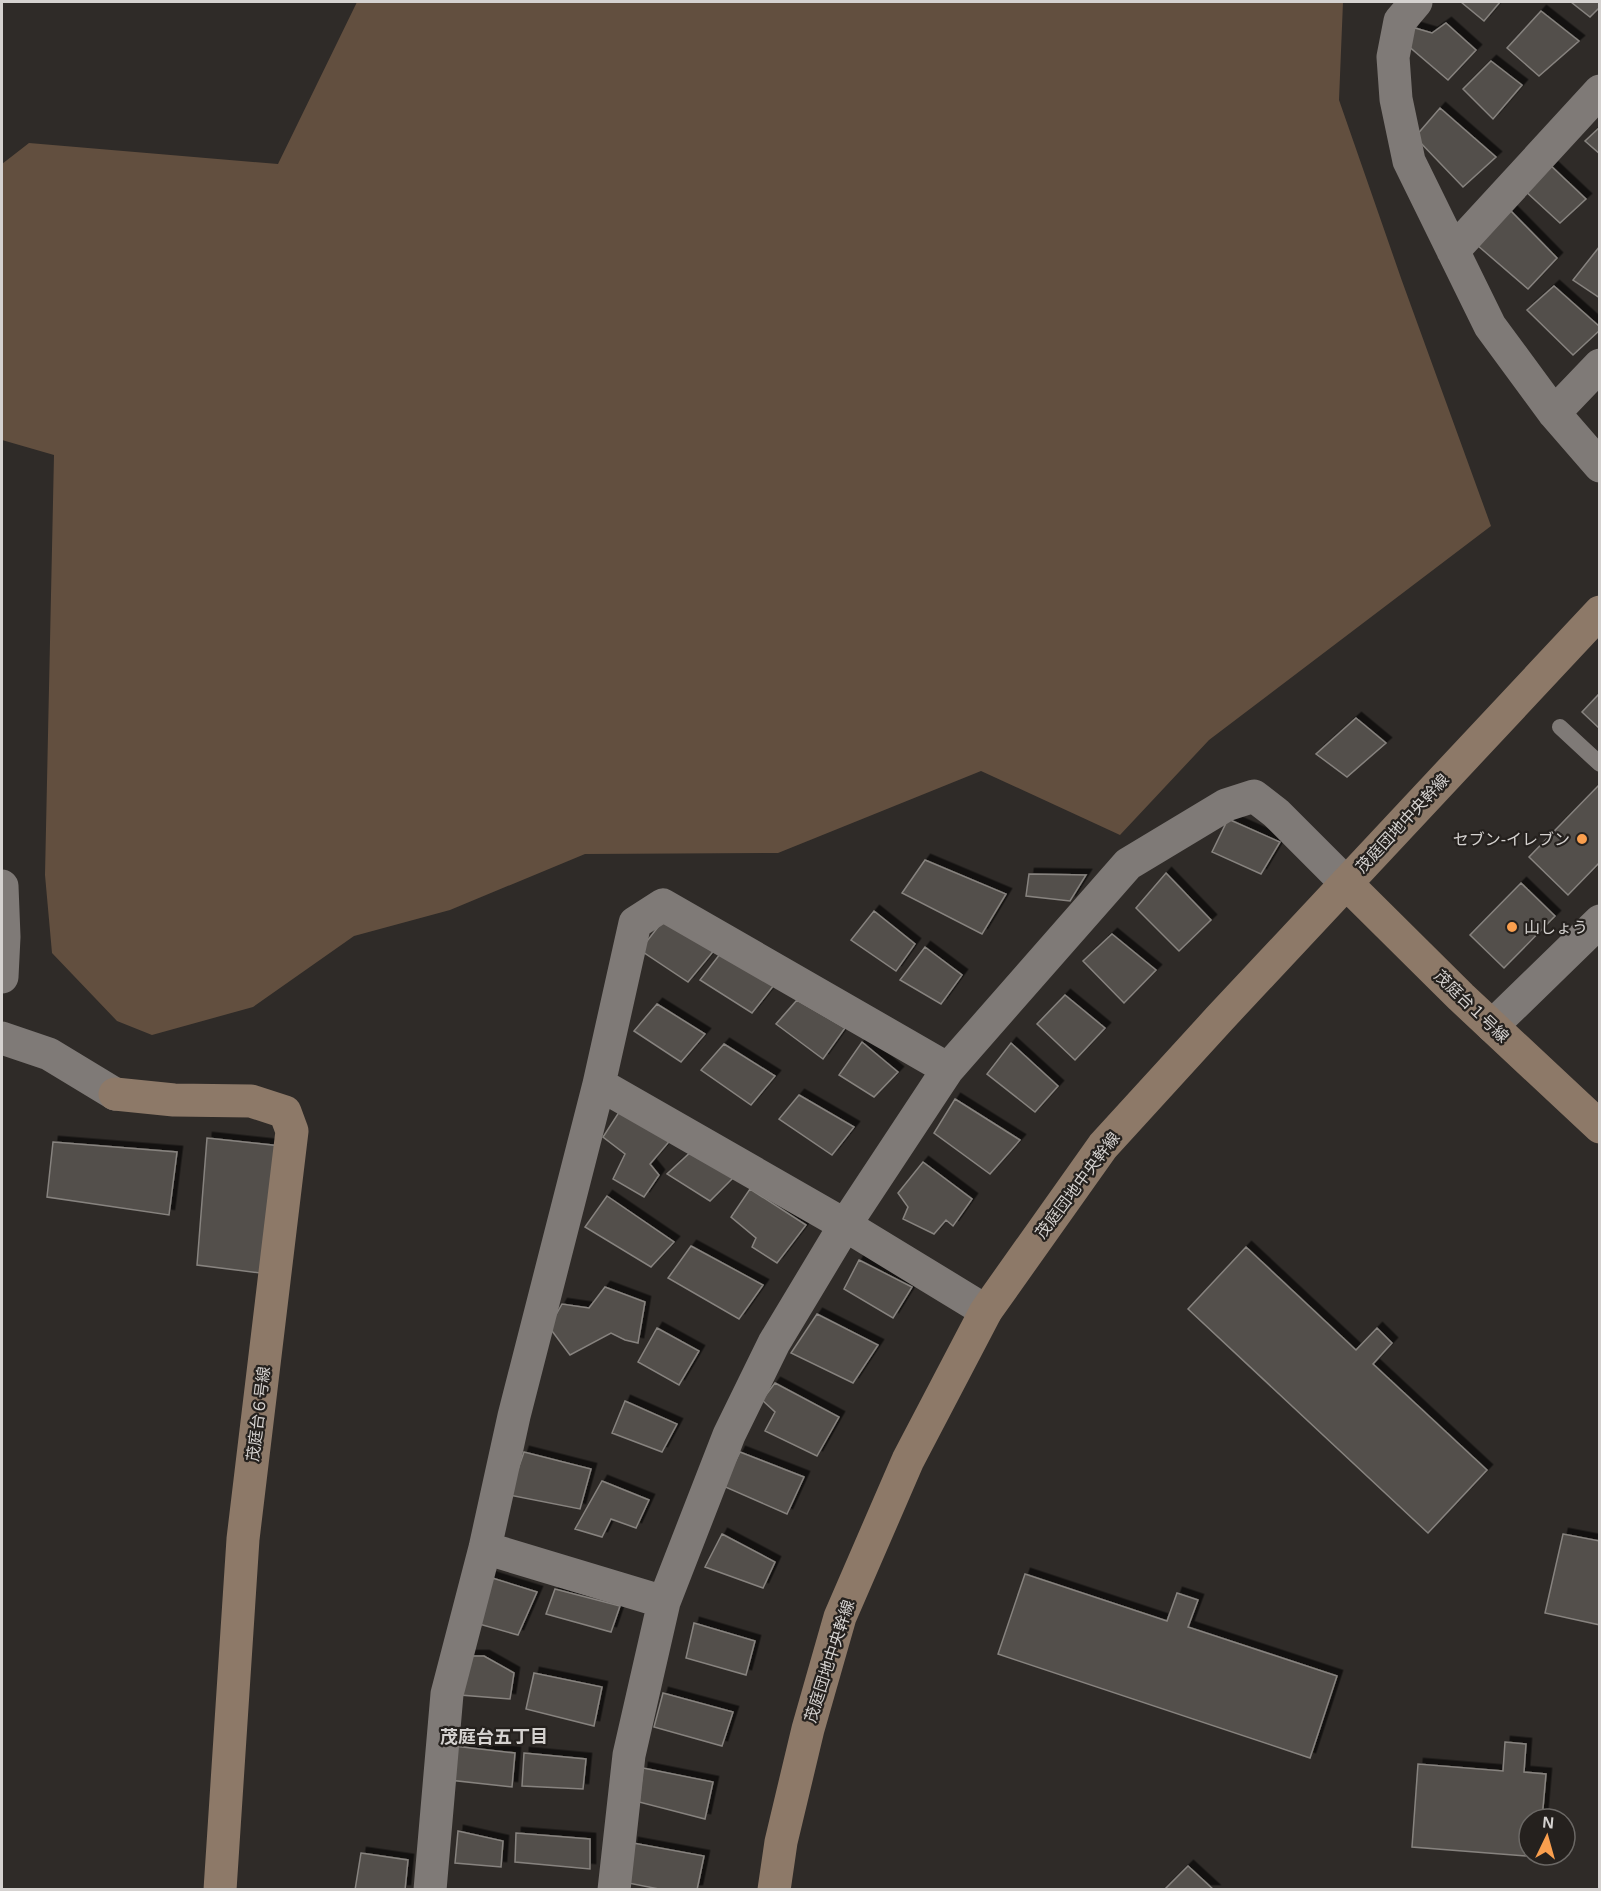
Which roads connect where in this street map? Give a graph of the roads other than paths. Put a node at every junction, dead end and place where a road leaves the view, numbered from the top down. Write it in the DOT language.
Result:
graph roads {
  1 [pos="1416,2"];
  2 [pos="1599,91"];
  3 [pos="1453,251"];
  4 [pos="1599,365"];
  5 [pos="1554,413"];
  6 [pos="1599,466"];
  7 [pos="1599,612"];
  8 [pos="1560,727"];
  9 [pos="1599,764"];
  10 [pos="1346,883"];
  11 [pos="2,886"];
  12 [pos="1599,921"];
  13 [pos="2,977"];
  14 [pos="1492,1026"];
  15 [pos="2,1038"];
  16 [pos="948,1069"];
  17 [pos="599,1084"];
  18 [pos="1599,1127"];
  19 [pos="845,1225"];
  20 [pos="986,1311"];
  21 [pos="485,1548"];
  22 [pos="664,1602"];
  23 [pos="220,1890"];
  24 [pos="430,1890"];
  25 [pos="614,1890"];
  26 [pos="774,1890"];
  1 -- 3 [label="street"];
  2 -- 3 [label="street"];
  3 -- 5 [label="street"];
  4 -- 5 [label="street"];
  5 -- 6 [label="street"];
  7 -- 10 [label="street, 茂庭団地中央幹線"];
  8 -- 9 [label="lane"];
  10 -- 14 [label="street, 茂庭台１号線"];
  10 -- 16 [label="street"];
  10 -- 20 [label="street, 茂庭団地中央幹線"];
  11 -- 13 [label="street"];
  12 -- 14 [label="street"];
  14 -- 18 [label="street, 茂庭台１号線"];
  15 -- 23 [label="street, 茂庭台６号線"];
  16 -- 17 [label="street"];
  16 -- 19 [label="street"];
  17 -- 19 [label="street"];
  17 -- 21 [label="street"];
  19 -- 20 [label="street"];
  19 -- 22 [label="street"];
  20 -- 26 [label="street, 茂庭団地中央幹線"];
  21 -- 22 [label="street"];
  21 -- 24 [label="street"];
  22 -- 25 [label="street"];
}
